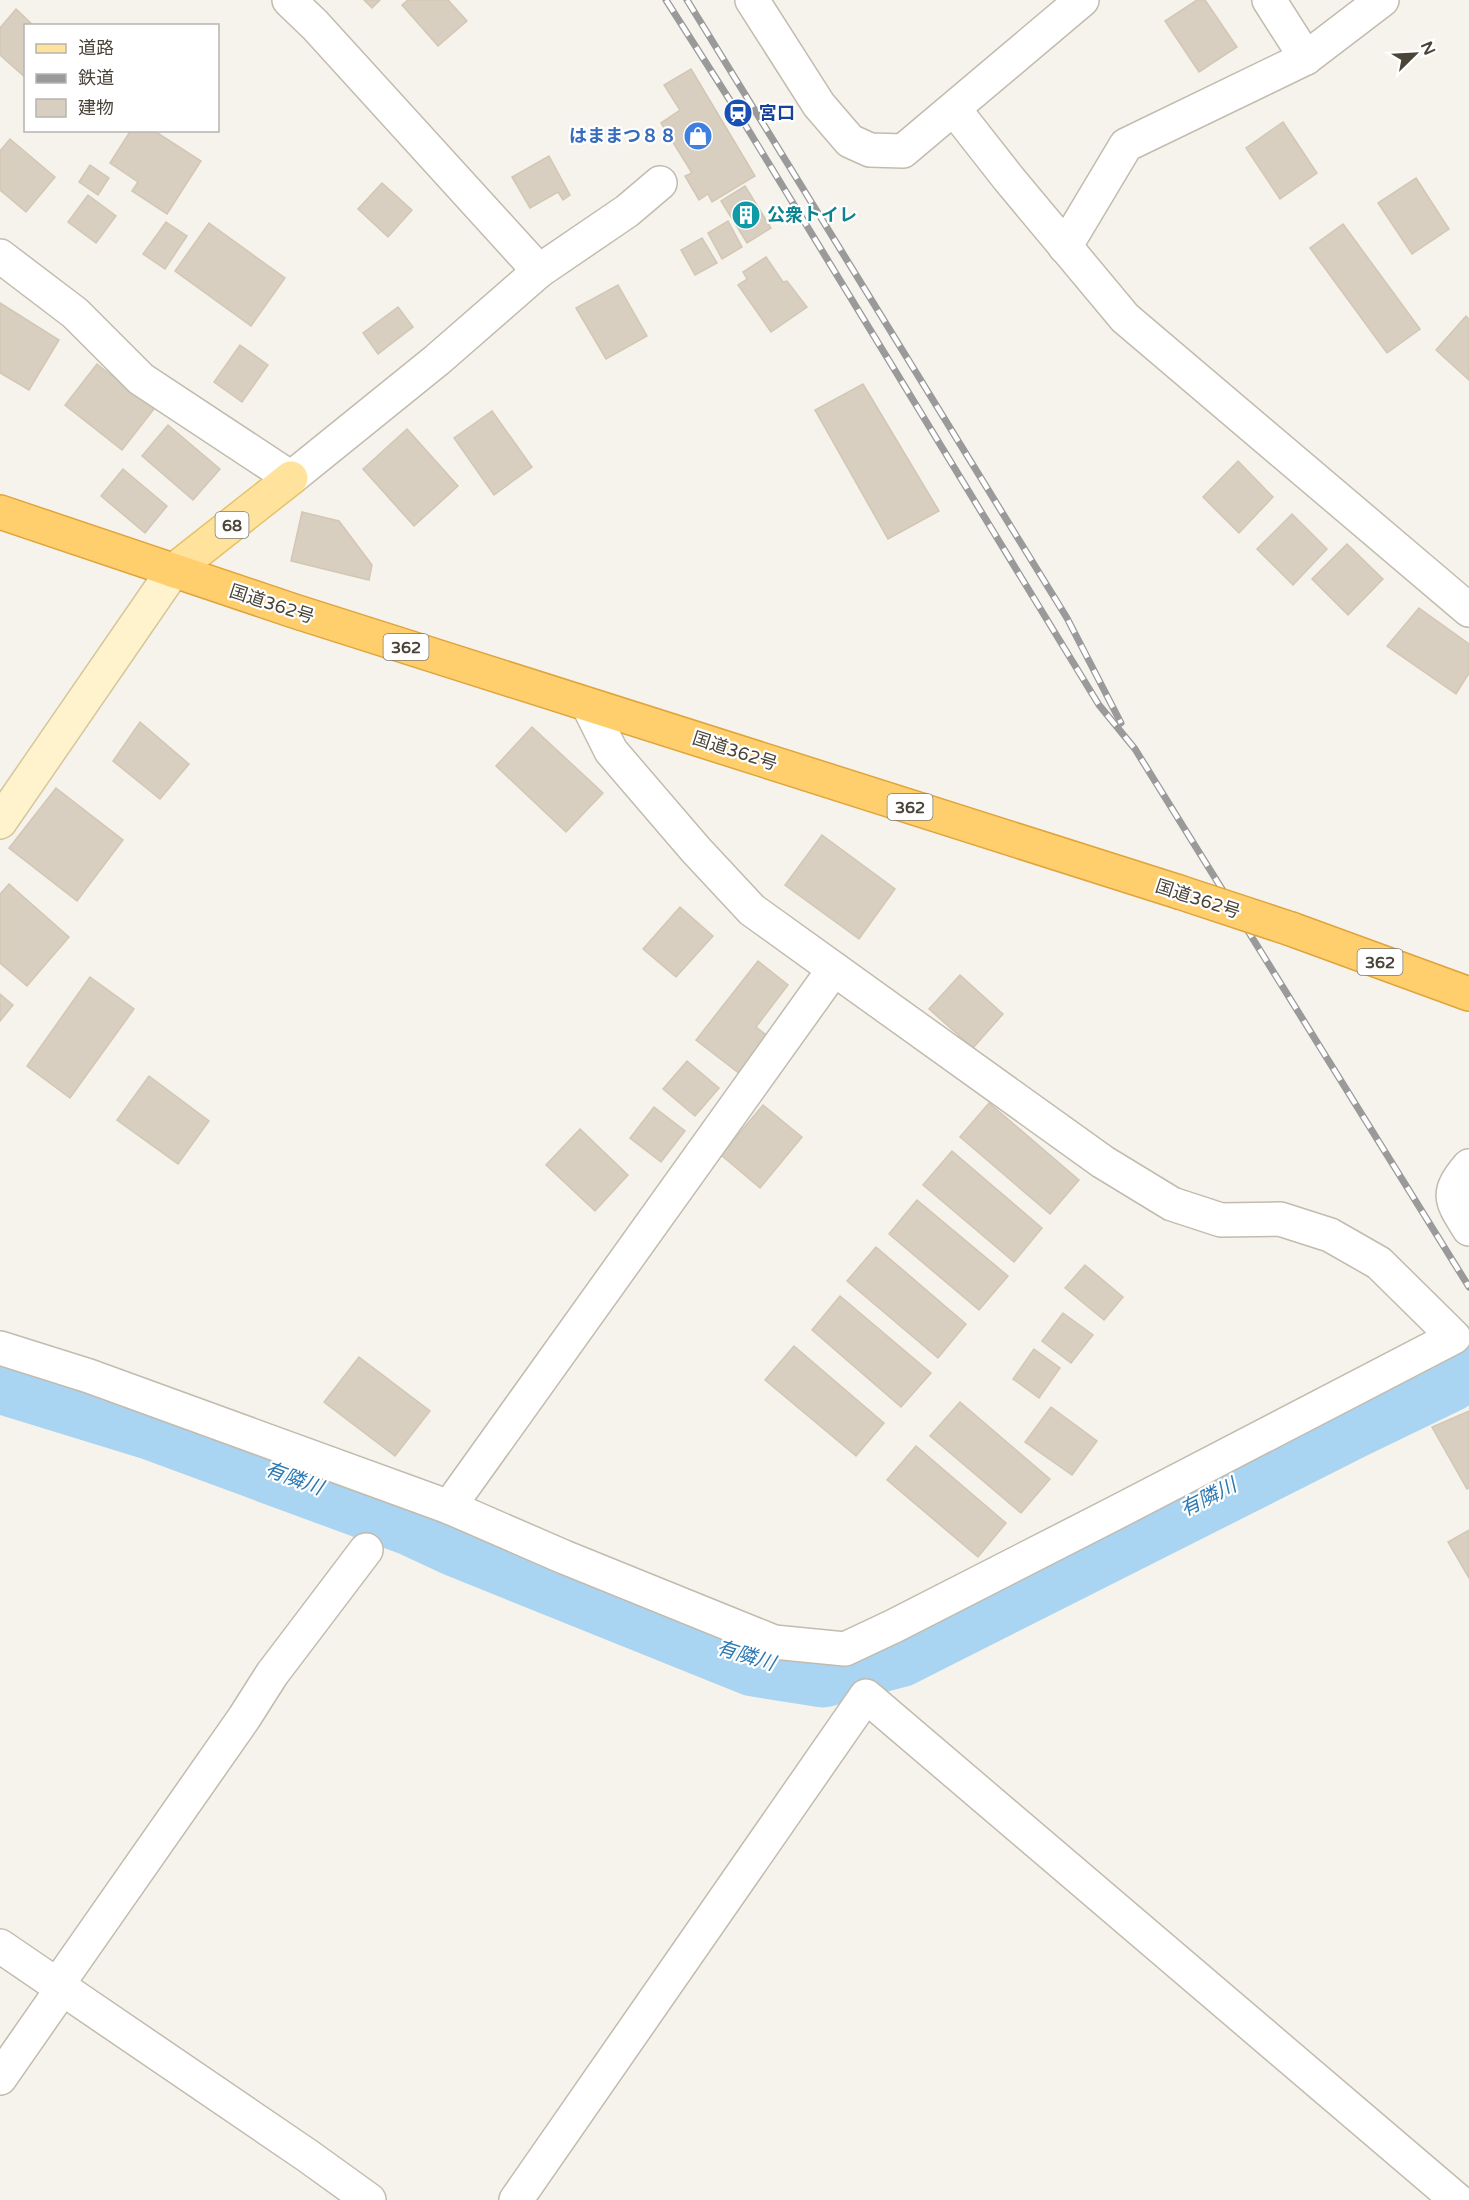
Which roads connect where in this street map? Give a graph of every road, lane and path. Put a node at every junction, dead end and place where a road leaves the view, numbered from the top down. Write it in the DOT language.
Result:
graph roads {
  1 [pos="289,0"];
  2 [pos="752,0"];
  3 [pos="1082,0"];
  4 [pos="1269,0"];
  5 [pos="1382,0"];
  6 [pos="1306,58"];
  7 [pos="954,109"];
  8 [pos="660,183"];
  9 [pos="1065,248"];
  10 [pos="0,256"];
  11 [pos="539,271"];
  12 [pos="291,478"];
  13 [pos="0,512"];
  14 [pos="173,571"];
  15 [pos="1469,610"];
  16 [pos="588,705"];
  17 [pos="0,822"];
  18 [pos="834,969"];
  19 [pos="1469,994"];
  20 [pos="1469,1166"];
  21 [pos="1469,1229"];
  22 [pos="1461,1347"];
  23 [pos="0,1348"];
  24 [pos="449,1508"];
  25 [pos="366,1550"];
  26 [pos="845,1649"];
  27 [pos="861,1690"];
  28 [pos="0,1946"];
  29 [pos="62,1989"];
  30 [pos="0,2078"];
  31 [pos="369,2200"];
  32 [pos="516,2200"];
  33 [pos="1457,2200"];
  1 -- 11 [label="street"];
  2 -- 7 [label="street"];
  3 -- 7 [label="street"];
  4 -- 6 [label="street"];
  5 -- 6 [label="street"];
  6 -- 9 [label="street"];
  7 -- 9 [label="street"];
  8 -- 11 [label="street"];
  9 -- 15 [label="street"];
  10 -- 12 [label="street"];
  11 -- 12 [label="street"];
  12 -- 14 [label="main road, 68"];
  13 -- 14 [label="highway, 国道362号 / 362"];
  14 -- 16 [label="highway, 国道362号 / 362"];
  14 -- 17 [label="street"];
  16 -- 18 [label="street"];
  16 -- 19 [label="highway, 国道362号 / 362, bridge"];
  18 -- 22 [label="street"];
  18 -- 24 [label="street"];
  20 -- 21 [label="street"];
  22 -- 26 [label="street"];
  23 -- 24 [label="street"];
  24 -- 26 [label="street"];
  25 -- 29 [label="street"];
  26 -- 27 [label="street"];
  27 -- 32 [label="street"];
  27 -- 33 [label="street"];
  28 -- 29 [label="street"];
  29 -- 30 [label="street"];
  29 -- 31 [label="street"];
}
